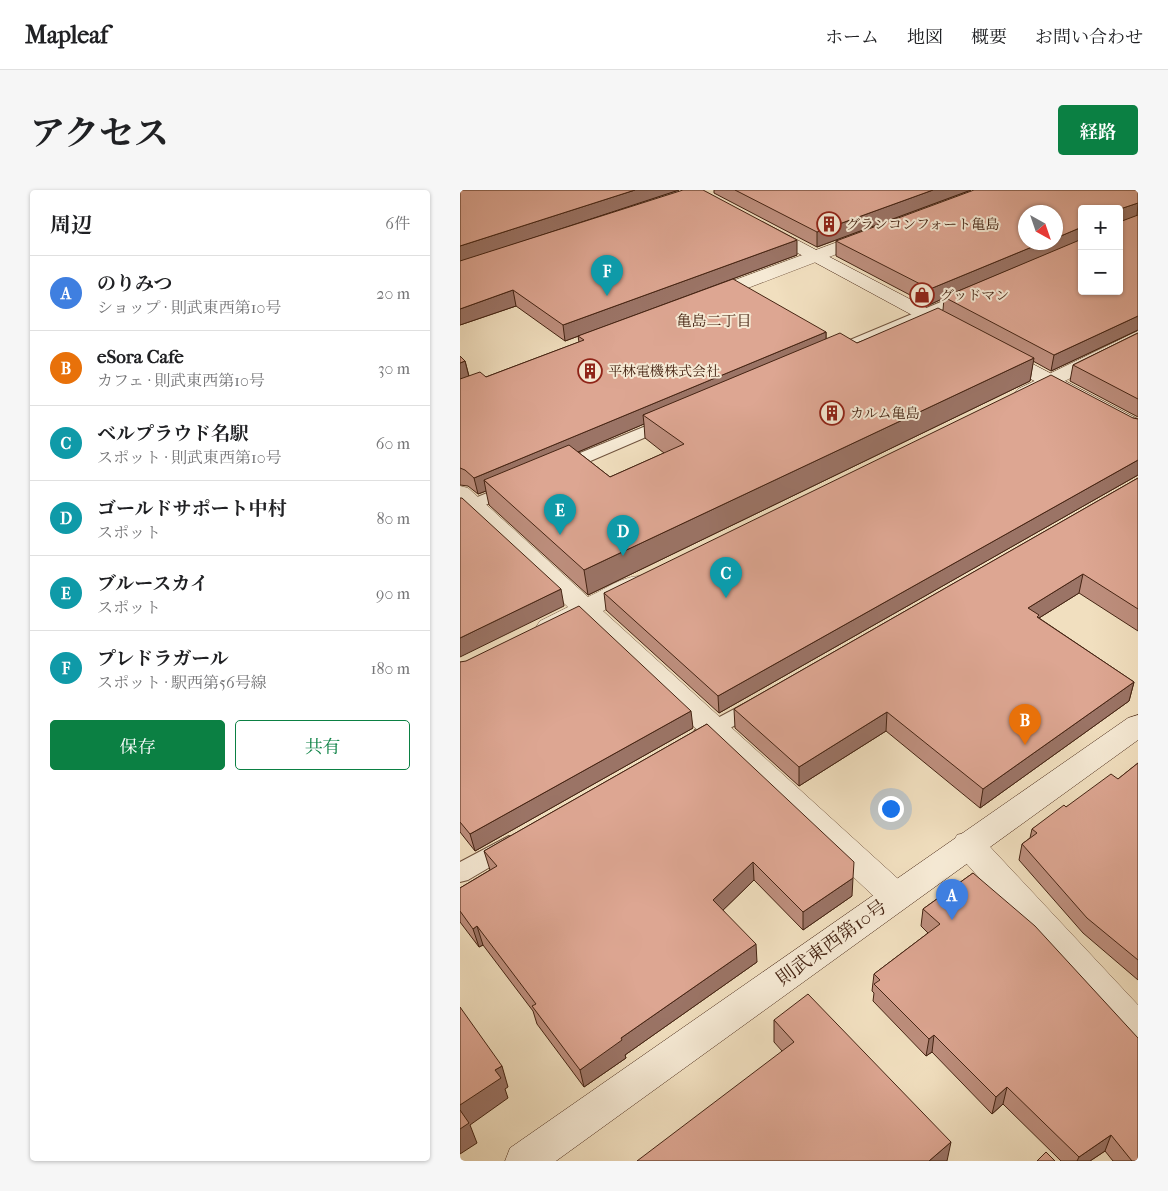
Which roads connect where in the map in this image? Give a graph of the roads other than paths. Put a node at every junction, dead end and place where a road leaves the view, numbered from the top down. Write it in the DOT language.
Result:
graph roads {
  1 [pos="749,220"];
  2 [pos="885,230"];
  3 [pos="816,256"];
  4 [pos="978,290"];
  5 [pos="690,303"];
  6 [pos="923,313"];
  7 [pos="1138,338"];
  8 [pos="815,359"];
  9 [pos="1050,381"];
  10 [pos="1005,403"];
  11 [pos="680,416"];
  12 [pos="1138,428"];
  13 [pos="546,473"];
  14 [pos="528,481"];
  15 [pos="464,503"];
  16 [pos="655,575"];
  17 [pos="585,609"];
  18 [pos="531,635"];
  19 [pos="773,694"];
  20 [pos="1138,725"];
  21 [pos="714,728"];
  22 [pos="689,742"];
  23 [pos="529,833"];
  24 [pos="968,844"];
  25 [pos="460,873"];
  26 [pos="895,896"];
  27 [pos="1138,1030"];
  28 [pos="524,1161"];
  1 -- 3 [label="street"];
  2 -- 3 [label="street"];
  3 -- 5 [label="street"];
  3 -- 6 [label="street"];
  4 -- 6 [label="lane"];
  6 -- 8 [label="lane"];
  6 -- 9 [label="street"];
  7 -- 9 [label="street"];
  9 -- 10 [label="street"];
  9 -- 12 [label="street"];
  11 -- 13 [label="lane"];
  14 -- 15 [label="lane"];
  15 -- 17 [label="street"];
  16 -- 17 [label="street"];
  17 -- 18 [label="street"];
  17 -- 21 [label="street"];
  19 -- 21 [label="lane"];
  20 -- 24 [label="street, 則武東西第10号"];
  21 -- 22 [label="lane"];
  21 -- 26 [label="street"];
  23 -- 25 [label="lane"];
  24 -- 26 [label="street, 則武東西第10号"];
  24 -- 27 [label="street"];
  26 -- 28 [label="street, 則武東西第10号"];
}
